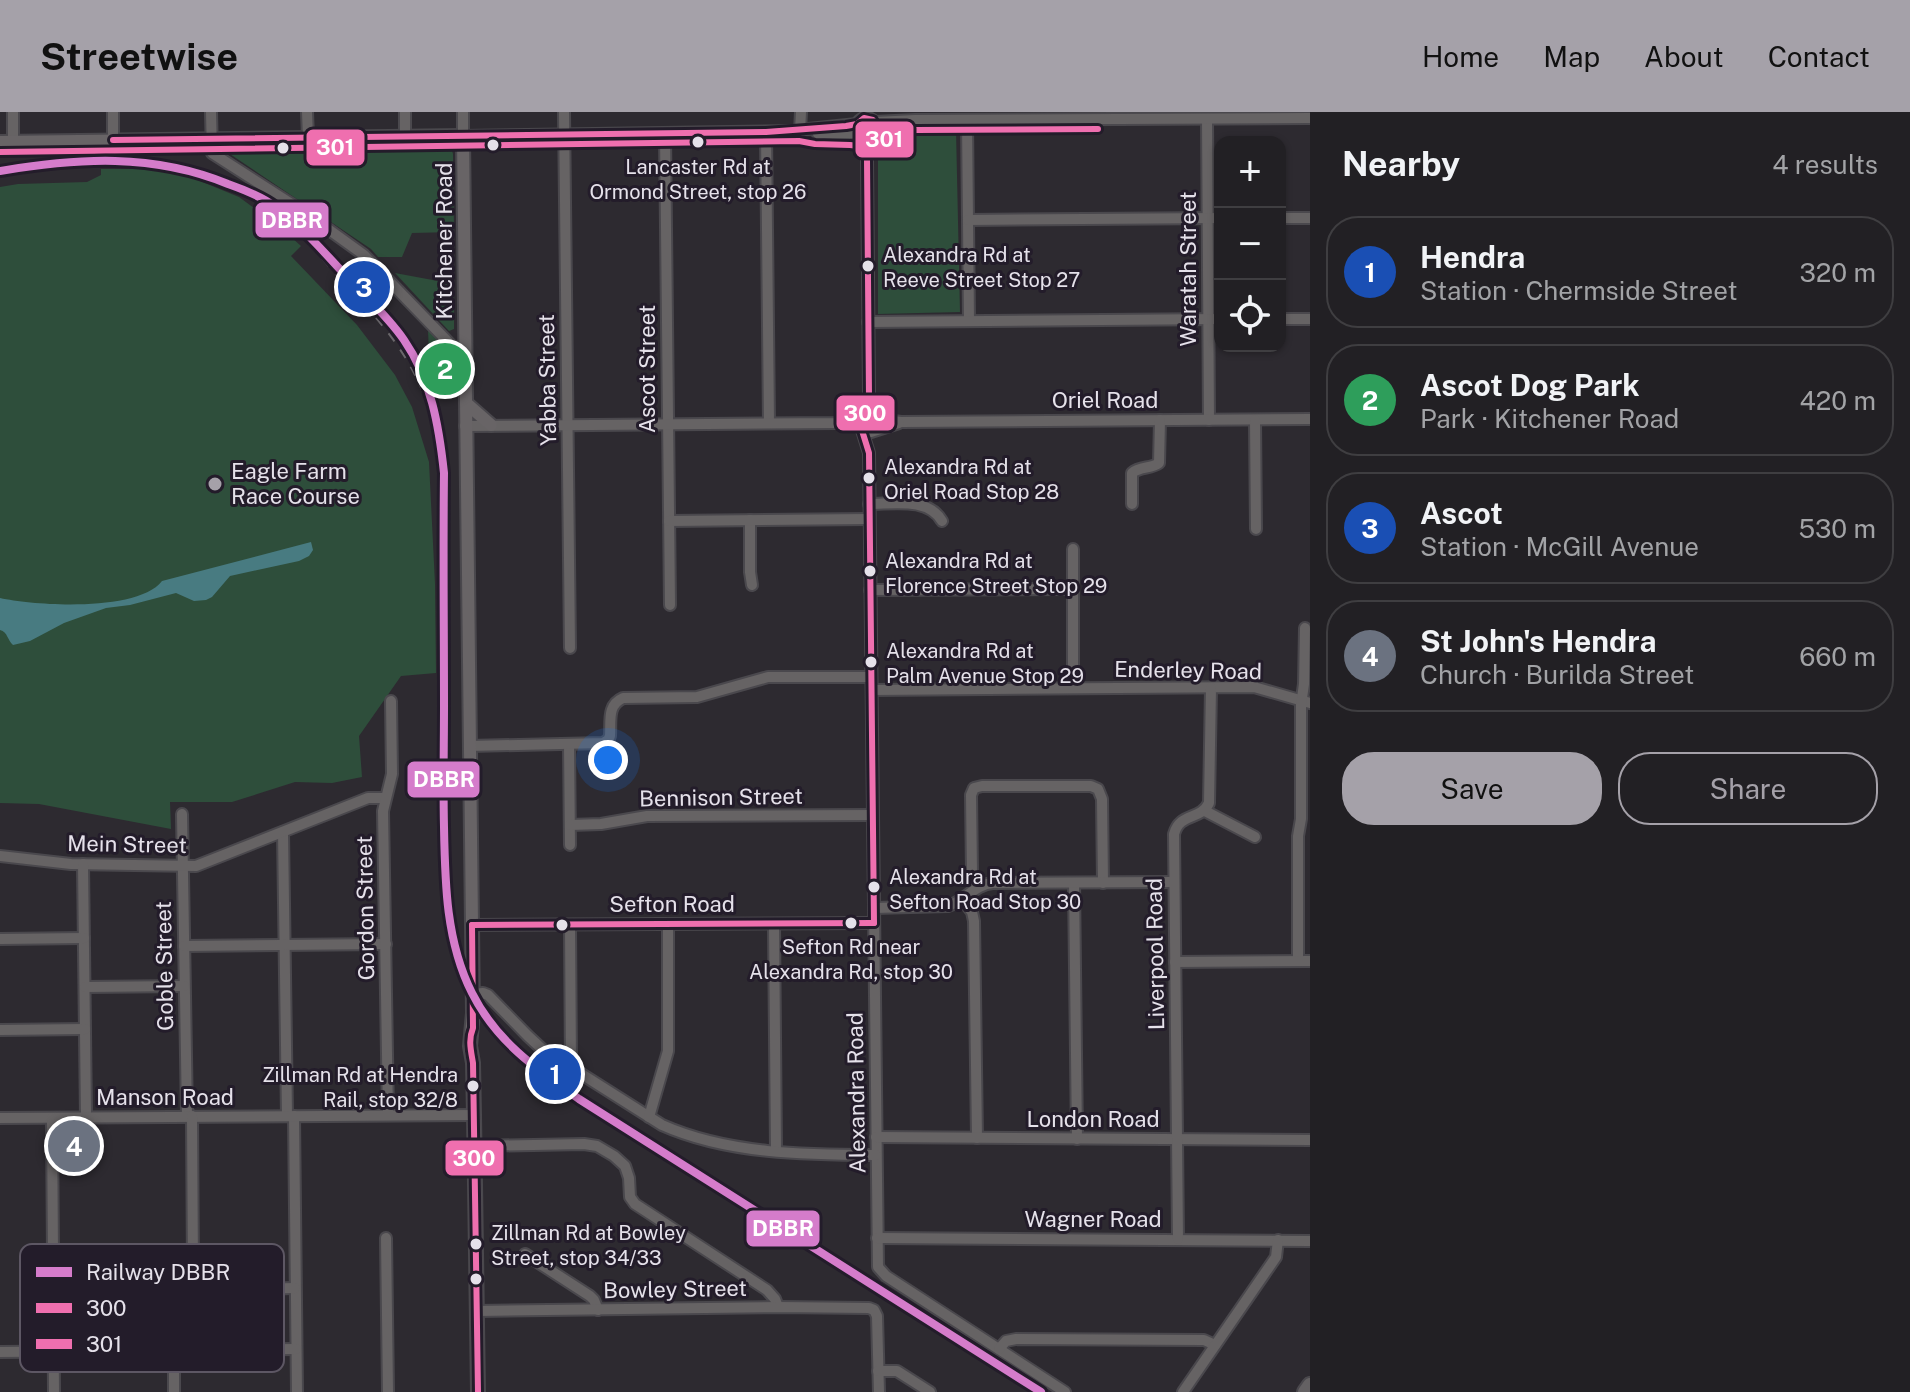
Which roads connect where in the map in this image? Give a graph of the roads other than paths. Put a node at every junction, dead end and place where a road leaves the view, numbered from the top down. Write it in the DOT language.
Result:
graph roads {
  1 [pos="13,112"];
  2 [pos="113,112"];
  3 [pos="211,112"];
  4 [pos="307,112"];
  5 [pos="405,112"];
  6 [pos="463,112"];
  7 [pos="564,112"];
  8 [pos="801,112"];
  9 [pos="1097,116"];
  10 [pos="1310,118"];
  11 [pos="1207,119"];
  12 [pos="967,120"];
  13 [pos="867,124"];
  14 [pos="800,131"];
  15 [pos="766,132"];
  16 [pos="665,133"];
  17 [pos="564,134"];
  18 [pos="405,136"];
  19 [pos="463,136"];
  20 [pos="308,137"];
  21 [pos="211,138"];
  22 [pos="113,140"];
  23 [pos="7,142"];
  24 [pos="1214,218"];
  25 [pos="1286,218"];
  26 [pos="1310,218"];
  27 [pos="1208,219"];
  28 [pos="968,220"];
  29 [pos="1214,319"];
  30 [pos="1286,319"];
  31 [pos="1310,319"];
  32 [pos="969,321"];
  33 [pos="868,322"];
  34 [pos="465,351"];
  35 [pos="466,403"];
  36 [pos="1310,419"];
  37 [pos="1160,420"];
  38 [pos="1209,420"];
  39 [pos="1255,420"];
  40 [pos="769,423"];
  41 [pos="869,423"];
  42 [pos="491,425"];
  43 [pos="568,425"];
  44 [pos="668,425"];
  45 [pos="465,426"];
  46 [pos="869,504"];
  47 [pos="1132,504"];
  48 [pos="869,519"];
  49 [pos="750,520"];
  50 [pos="669,521"];
  51 [pos="942,521"];
  52 [pos="1256,529"];
  53 [pos="1073,549"];
  54 [pos="752,585"];
  55 [pos="1073,589"];
  56 [pos="870,590"];
  57 [pos="670,605"];
  58 [pos="1305,628"];
  59 [pos="570,648"];
  60 [pos="871,677"];
  61 [pos="1073,688"];
  62 [pos="1211,688"];
  63 [pos="872,690"];
  64 [pos="391,701"];
  65 [pos="1306,702"];
  66 [pos="569,744"];
  67 [pos="469,746"];
  68 [pos="385,798"];
  69 [pos="1205,811"];
  70 [pos="182,814"];
  71 [pos="873,815"];
  72 [pos="570,825"];
  73 [pos="1305,825"];
  74 [pos="283,832"];
  75 [pos="1255,837"];
  76 [pos="570,845"];
  77 [pos="0,856"];
  78 [pos="83,864"];
  79 [pos="183,867"];
  80 [pos="1174,882"];
  81 [pos="1074,883"];
  82 [pos="1103,883"];
  83 [pos="978,887"];
  84 [pos="962,899"];
  85 [pos="874,908"];
  86 [pos="874,923"];
  87 [pos="668,924"];
  88 [pos="774,924"];
  89 [pos="472,925"];
  90 [pos="570,925"];
  91 [pos="84,938"];
  92 [pos="0,939"];
  93 [pos="386,944"];
  94 [pos="285,945"];
  95 [pos="184,946"];
  96 [pos="1304,961"];
  97 [pos="1175,962"];
  98 [pos="184,986"];
  99 [pos="85,987"];
  100 [pos="472,994"];
  101 [pos="85,1029"];
  102 [pos="0,1030"];
  103 [pos="571,1067"];
  104 [pos="388,1115"];
  105 [pos="474,1115"];
  106 [pos="189,1116"];
  107 [pos="290,1116"];
  108 [pos="86,1117"];
  109 [pos="649,1117"];
  110 [pos="0,1118"];
  111 [pos="52,1118"];
  112 [pos="876,1137"];
  113 [pos="977,1138"];
  114 [pos="1077,1139"];
  115 [pos="1178,1139"];
  116 [pos="1310,1140"];
  117 [pos="475,1146"];
  118 [pos="776,1151"];
  119 [pos="876,1155"];
  120 [pos="386,1238"];
  121 [pos="877,1238"];
  122 [pos="1178,1239"];
  123 [pos="1278,1240"];
  124 [pos="1310,1241"];
  125 [pos="53,1244"];
  126 [pos="192,1244"];
  127 [pos="525,1254"];
  128 [pos="284,1288"];
  129 [pos="295,1288"];
  130 [pos="778,1307"];
  131 [pos="598,1310"];
  132 [pos="477,1311"];
  133 [pos="1215,1345"];
  134 [pos="284,1349"];
  135 [pos="296,1349"];
  136 [pos="999,1349"];
  137 [pos="878,1371"];
  138 [pos="54,1372"];
  139 [pos="1310,1385"];
  140 [pos="54,1392"];
  141 [pos="297,1392"];
  142 [pos="388,1392"];
  143 [pos="478,1392"];
  144 [pos="879,1392"];
  145 [pos="930,1392"];
  146 [pos="1065,1392"];
  147 [pos="1183,1392"];
  148 [pos="1305,1392"];
  1 -- 23 [label="street"];
  2 -- 22 [label="street"];
  3 -- 21 [label="street"];
  4 -- 20 [label="street"];
  5 -- 18 [label="street"];
  6 -- 19 [label="street, Kitchener Road"];
  7 -- 17 [label="street, Yabba Street"];
  8 -- 14 [label="street"];
  9 -- 11 [label="street"];
  9 -- 12 [label="street"];
  10 -- 11 [label="street"];
  11 -- 27 [label="street, Waratah Street"];
  12 -- 13 [label="street"];
  12 -- 28 [label="street"];
  13 -- 14 [label="street"];
  13 -- 33 [label="street, Alexandra Road"];
  14 -- 15 [label="street"];
  15 -- 16 [label="street"];
  15 -- 40 [label="street"];
  16 -- 17 [label="street"];
  16 -- 44 [label="street, Ascot Street"];
  17 -- 19 [label="street"];
  17 -- 43 [label="street, Yabba Street"];
  18 -- 19 [label="main road"];
  18 -- 20 [label="main road"];
  19 -- 34 [label="main road, Kitchener Road"];
  20 -- 21 [label="main road"];
  21 -- 22 [label="main road"];
  21 -- 34 [label="street"];
  22 -- 23 [label="main road"];
  24 -- 27 [label="street"];
  25 -- 26 [label="street"];
  27 -- 28 [label="street"];
  27 -- 29 [label="street, Waratah Street"];
  28 -- 32 [label="street"];
  29 -- 32 [label="street"];
  29 -- 38 [label="street, Waratah Street"];
  30 -- 31 [label="street"];
  32 -- 33 [label="street"];
  33 -- 41 [label="street, Alexandra Road"];
  34 -- 35 [label="main road, Kitchener Road"];
  35 -- 42 [label="main road"];
  35 -- 45 [label="main road, Kitchener Road"];
  36 -- 39 [label="street, Oriel Road"];
  37 -- 38 [label="street, Oriel Road"];
  37 -- 41 [label="street, Oriel Road"];
  37 -- 47 [label="street"];
  38 -- 39 [label="street, Oriel Road"];
  39 -- 52 [label="street"];
  40 -- 41 [label="street, Oriel Road"];
  40 -- 44 [label="street, Oriel Road"];
  41 -- 46 [label="street, Alexandra Road"];
  42 -- 43 [label="street, Oriel Road"];
  42 -- 45 [label="street, Oriel Road"];
  43 -- 44 [label="street, Oriel Road"];
  43 -- 59 [label="street, Yabba Street"];
  44 -- 50 [label="street, Ascot Street"];
  45 -- 67 [label="main road, Kitchener Road"];
  46 -- 48 [label="street, Alexandra Road"];
  46 -- 51 [label="street"];
  48 -- 49 [label="street"];
  48 -- 56 [label="street, Alexandra Road"];
  49 -- 50 [label="street"];
  49 -- 54 [label="street"];
  50 -- 57 [label="street, Ascot Street"];
  53 -- 55 [label="street"];
  55 -- 56 [label="street"];
  55 -- 61 [label="street"];
  56 -- 60 [label="street, Alexandra Road"];
  58 -- 65 [label="street"];
  60 -- 63 [label="street, Alexandra Road"];
  60 -- 66 [label="street"];
  61 -- 62 [label="street, Enderley Road"];
  61 -- 63 [label="street, Enderley Road"];
  62 -- 65 [label="street, Enderley Road"];
  62 -- 69 [label="street"];
  63 -- 71 [label="street, Alexandra Road"];
  64 -- 68 [label="street, Gordon Street"];
  65 -- 73 [label="street"];
  66 -- 67 [label="street"];
  66 -- 72 [label="street"];
  67 -- 89 [label="main road, Kitchener Road"];
  68 -- 74 [label="street, Mein Street"];
  68 -- 93 [label="street, Gordon Street"];
  69 -- 75 [label="street"];
  69 -- 80 [label="street, Liverpool Road"];
  70 -- 79 [label="street, Goble Street"];
  71 -- 72 [label="street, Bennison Street"];
  71 -- 85 [label="street, Alexandra Road"];
  72 -- 76 [label="street"];
  73 -- 96 [label="street"];
  74 -- 79 [label="street, Mein Street"];
  74 -- 94 [label="street"];
  77 -- 78 [label="street, Mein Street"];
  78 -- 79 [label="street, Mein Street"];
  78 -- 91 [label="street"];
  79 -- 95 [label="street, Goble Street"];
  80 -- 82 [label="street"];
  80 -- 97 [label="street, Liverpool Road"];
  81 -- 82 [label="street"];
  81 -- 83 [label="street"];
  81 -- 114 [label="street"];
  82 -- 83 [label="street"];
  83 -- 84 [label="street"];
  84 -- 85 [label="street"];
  84 -- 113 [label="street"];
  85 -- 86 [label="street, Alexandra Road"];
  86 -- 88 [label="street, Sefton Road"];
  86 -- 112 [label="street, Alexandra Road"];
  87 -- 88 [label="street, Sefton Road"];
  87 -- 90 [label="street, Sefton Road"];
  87 -- 109 [label="street"];
  88 -- 118 [label="street"];
  89 -- 90 [label="street, Sefton Road"];
  89 -- 100 [label="main road, Kitchener Road"];
  90 -- 103 [label="street"];
  91 -- 92 [label="street"];
  91 -- 99 [label="street"];
  93 -- 94 [label="street"];
  93 -- 104 [label="street, Gordon Street"];
  94 -- 95 [label="street"];
  94 -- 107 [label="street"];
  95 -- 98 [label="street, Goble Street"];
  96 -- 97 [label="street"];
  97 -- 115 [label="street, Liverpool Road"];
  98 -- 99 [label="street"];
  98 -- 106 [label="street, Goble Street"];
  99 -- 101 [label="street"];
  100 -- 103 [label="street"];
  100 -- 105 [label="main road, Kitchener Road"];
  101 -- 102 [label="street"];
  101 -- 108 [label="street"];
  103 -- 109 [label="street"];
  104 -- 105 [label="street, Manson Road"];
  104 -- 107 [label="street, Manson Road"];
  105 -- 117 [label="main road, Kitchener Road"];
  106 -- 107 [label="street, Manson Road"];
  106 -- 108 [label="street, Manson Road"];
  106 -- 126 [label="street, Goble Street"];
  107 -- 129 [label="street"];
  108 -- 111 [label="street, Manson Road"];
  109 -- 118 [label="street"];
  110 -- 111 [label="street, Manson Road"];
  111 -- 125 [label="street"];
  112 -- 113 [label="street, London Road"];
  112 -- 119 [label="street, Alexandra Road"];
  113 -- 114 [label="street, London Road"];
  114 -- 115 [label="street, London Road"];
  115 -- 116 [label="street, London Road"];
  115 -- 122 [label="street, Liverpool Road"];
  117 -- 130 [label="street"];
  117 -- 132 [label="main road, Kitchener Road"];
  118 -- 119 [label="street"];
  119 -- 121 [label="street, Alexandra Road"];
  120 -- 142 [label="street"];
  121 -- 122 [label="street, Wagner Road"];
  121 -- 136 [label="street, Alexandra Road"];
  122 -- 123 [label="street, Wagner Road"];
  123 -- 124 [label="street, Wagner Road"];
  123 -- 133 [label="street"];
  127 -- 131 [label="street"];
  128 -- 129 [label="street"];
  129 -- 135 [label="street"];
  130 -- 131 [label="street, Bowley Street"];
  130 -- 137 [label="street, Bowley Street"];
  131 -- 132 [label="street, Bowley Street"];
  132 -- 143 [label="main road, Kitchener Road"];
  133 -- 136 [label="street"];
  133 -- 147 [label="street"];
  134 -- 135 [label="street"];
  135 -- 141 [label="street"];
  136 -- 146 [label="street, Alexandra Road"];
  137 -- 144 [label="street"];
  137 -- 145 [label="street"];
  138 -- 140 [label="street"];
  139 -- 148 [label="highway"];
}
